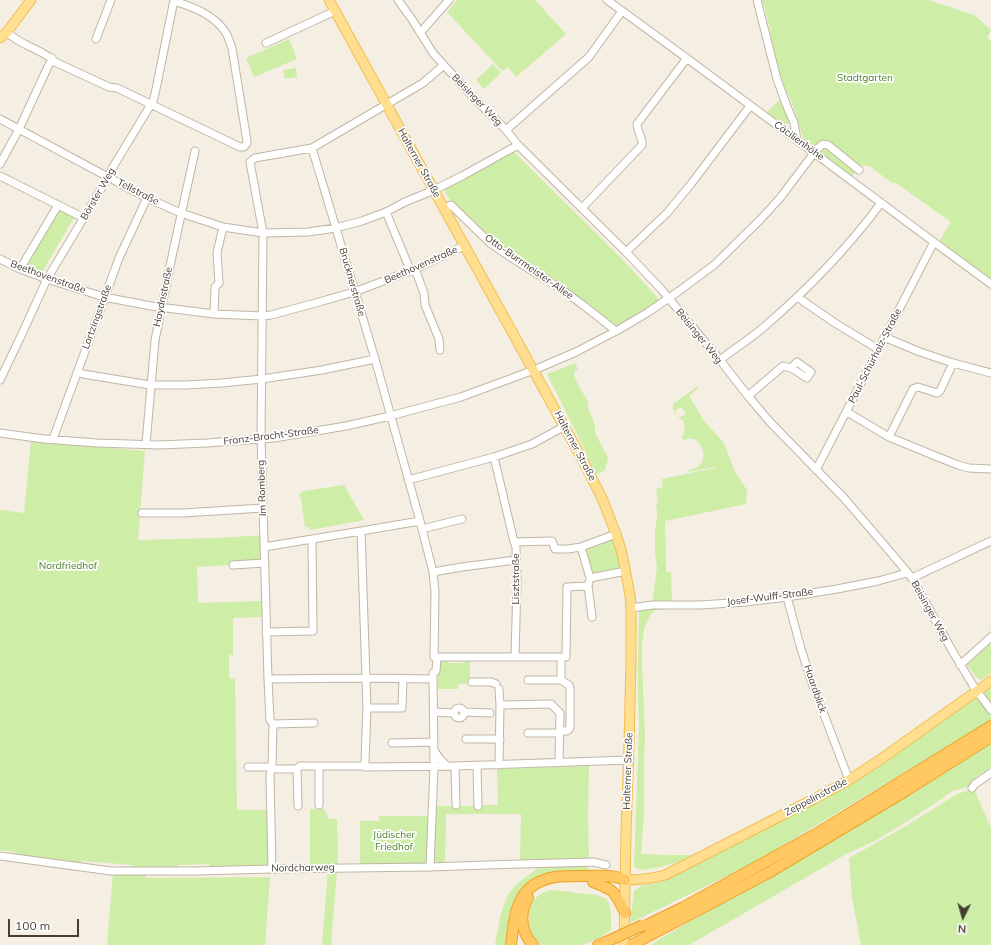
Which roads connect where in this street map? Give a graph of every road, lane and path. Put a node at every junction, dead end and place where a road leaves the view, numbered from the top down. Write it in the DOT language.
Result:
graph roads {
  1 [pos="32,0"];
  2 [pos="111,0"];
  3 [pos="328,0"];
  4 [pos="398,0"];
  5 [pos="450,0"];
  6 [pos="607,0"];
  7 [pos="757,0"];
  8 [pos="174,1"];
  9 [pos="335,11"];
  10 [pos="622,11"];
  11 [pos="420,33"];
  12 [pos="3,35"];
  13 [pos="96,39"];
  14 [pos="266,43"];
  15 [pos="52,58"];
  16 [pos="687,58"];
  17 [pos="444,65"];
  18 [pos="387,104"];
  19 [pos="151,105"];
  20 [pos="750,106"];
  21 [pos="0,119"];
  22 [pos="19,128"];
  23 [pos="506,130"];
  24 [pos="797,140"];
  25 [pos="518,145"];
  26 [pos="312,148"];
  27 [pos="195,151"];
  28 [pos="814,153"];
  29 [pos="0,164"];
  30 [pos="859,170"];
  31 [pos="0,176"];
  32 [pos="109,177"];
  33 [pos="434,190"];
  34 [pos="147,198"];
  35 [pos="881,203"];
  36 [pos="58,205"];
  37 [pos="444,208"];
  38 [pos="582,208"];
  39 [pos="386,212"];
  40 [pos="181,213"];
  41 [pos="84,218"];
  42 [pos="223,227"];
  43 [pos="336,228"];
  44 [pos="263,234"];
  45 [pos="934,242"];
  46 [pos="464,246"];
  47 [pos="626,252"];
  48 [pos="0,259"];
  49 [pos="20,269"];
  50 [pos="413,270"];
  51 [pos="47,279"];
  52 [pos="991,284"];
  53 [pos="354,292"];
  54 [pos="104,296"];
  55 [pos="798,297"];
  56 [pos="669,298"];
  57 [pos="161,307"];
  58 [pos="214,314"];
  59 [pos="262,316"];
  60 [pos="616,332"];
  61 [pos="884,337"];
  62 [pos="878,349"];
  63 [pos="440,350"];
  64 [pos="375,359"];
  65 [pos="720,360"];
  66 [pos="953,363"];
  67 [pos="791,368"];
  68 [pos="534,370"];
  69 [pos="78,372"];
  70 [pos="991,374"];
  71 [pos="262,379"];
  72 [pos="0,380"];
  73 [pos="150,386"];
  74 [pos="748,396"];
  75 [pos="847,412"];
  76 [pos="390,416"];
  77 [pos="565,426"];
  78 [pos="0,433"];
  79 [pos="889,437"];
  80 [pos="261,438"];
  81 [pos="53,439"];
  82 [pos="146,444"];
  83 [pos="494,457"];
  84 [pos="991,469"];
  85 [pos="816,470"];
  86 [pos="408,480"];
  87 [pos="263,508"];
  88 [pos="142,513"];
  89 [pos="462,519"];
  90 [pos="420,520"];
  91 [pos="422,529"];
  92 [pos="361,531"];
  93 [pos="616,534"];
  94 [pos="312,540"];
  95 [pos="991,541"];
  96 [pos="514,542"];
  97 [pos="264,547"];
  98 [pos="581,547"];
  99 [pos="516,560"];
  100 [pos="264,564"];
  101 [pos="233,565"];
  102 [pos="626,571"];
  103 [pos="433,572"];
  104 [pos="910,576"];
  105 [pos="590,578"];
  106 [pos="588,586"];
  107 [pos="787,596"];
  108 [pos="631,608"];
  109 [pos="592,617"];
  110 [pos="266,632"];
  111 [pos="991,637"];
  112 [pos="566,646"];
  113 [pos="515,656"];
  114 [pos="437,657"];
  115 [pos="560,657"];
  116 [pos="960,665"];
  117 [pos="366,678"];
  118 [pos="268,679"];
  119 [pos="403,679"];
  120 [pos="433,679"];
  121 [pos="528,680"];
  122 [pos="561,680"];
  123 [pos="991,681"];
  124 [pos="472,682"];
  125 [pos="976,691"];
  126 [pos="500,705"];
  127 [pos="367,708"];
  128 [pos="991,710"];
  129 [pos="434,712"];
  130 [pos="490,713"];
  131 [pos="560,713"];
  132 [pos="570,713"];
  133 [pos="314,723"];
  134 [pos="273,724"];
  135 [pos="991,726"];
  136 [pos="528,732"];
  137 [pos="560,732"];
  138 [pos="991,736"];
  139 [pos="466,739"];
  140 [pos="500,739"];
  141 [pos="392,742"];
  142 [pos="434,746"];
  143 [pos="629,760"];
  144 [pos="559,763"];
  145 [pos="365,765"];
  146 [pos="500,765"];
  147 [pos="447,766"];
  148 [pos="455,766"];
  149 [pos="477,766"];
  150 [pos="248,767"];
  151 [pos="319,767"];
  152 [pos="434,767"];
  153 [pos="273,768"];
  154 [pos="296,769"];
  155 [pos="991,773"];
  156 [pos="849,780"];
  157 [pos="972,788"];
  158 [pos="319,805"];
  159 [pos="456,805"];
  160 [pos="298,806"];
  161 [pos="478,806"];
  162 [pos="0,856"];
  163 [pos="606,865"];
  164 [pos="430,867"];
  165 [pos="272,869"];
  166 [pos="625,880"];
  167 [pos="593,882"];
  168 [pos="625,913"];
  169 [pos="604,944"];
  170 [pos="511,945"];
  171 [pos="533,945"];
  172 [pos="624,945"];
  173 [pos="631,945"];
  1 -- 12 [label="main road"];
  2 -- 13 [label="street"];
  3 -- 9 [label="main road, Halterner Straße"];
  4 -- 11 [label="street, Beisinger Weg"];
  5 -- 11 [label="street"];
  6 -- 10 [label="street, Cäcilienhöhe"];
  7 -- 24 [label="street"];
  8 -- 19 [label="street, Börster Weg"];
  8 -- 19 [label="street"];
  9 -- 14 [label="street"];
  9 -- 18 [label="main road, Halterner Straße"];
  10 -- 16 [label="street, Cäcilienhöhe"];
  10 -- 23 [label="street"];
  11 -- 17 [label="street, Beisinger Weg"];
  12 -- 15 [label="street"];
  15 -- 19 [label="street"];
  15 -- 22 [label="street"];
  16 -- 20 [label="street, Cäcilienhöhe"];
  16 -- 38 [label="street"];
  17 -- 18 [label="street"];
  17 -- 23 [label="street, Beisinger Weg"];
  18 -- 26 [label="street"];
  18 -- 33 [label="main road, Halterner Straße"];
  19 -- 32 [label="street, Börster Weg"];
  20 -- 24 [label="street, Cäcilienhöhe"];
  20 -- 47 [label="street"];
  21 -- 22 [label="street, Tellstraße"];
  22 -- 29 [label="street"];
  22 -- 32 [label="street, Tellstraße"];
  23 -- 25 [label="street, Beisinger Weg"];
  24 -- 28 [label="street, Cäcilienhöhe"];
  25 -- 33 [label="street, Tellstraße"];
  25 -- 38 [label="street, Beisinger Weg"];
  26 -- 43 [label="street, Brucknerstraße"];
  26 -- 44 [label="street, Im Romberg"];
  27 -- 40 [label="street, Haydnstraße"];
  28 -- 30 [label="street"];
  28 -- 35 [label="street, Cäcilienhöhe"];
  28 -- 56 [label="street"];
  31 -- 36 [label="street"];
  32 -- 34 [label="street, Tellstraße"];
  32 -- 41 [label="street, Börster Weg"];
  33 -- 37 [label="main road, Halterner Straße"];
  33 -- 39 [label="street, Tellstraße"];
  34 -- 40 [label="street, Tellstraße"];
  34 -- 54 [label="street, Lortzingstraße"];
  35 -- 45 [label="street, Cäcilienhöhe"];
  35 -- 55 [label="street"];
  36 -- 41 [label="street"];
  36 -- 49 [label="street"];
  37 -- 46 [label="main road, Halterner Straße"];
  37 -- 60 [label="street, Otto-Burrmeister-Allee"];
  38 -- 47 [label="street, Beisinger Weg"];
  39 -- 43 [label="street, Tellstraße"];
  39 -- 50 [label="street"];
  40 -- 42 [label="street, Tellstraße"];
  40 -- 57 [label="street, Haydnstraße"];
  41 -- 51 [label="street, Börster Weg"];
  42 -- 44 [label="street, Tellstraße"];
  42 -- 58 [label="street"];
  43 -- 44 [label="street, Tellstraße"];
  43 -- 53 [label="street, Brucknerstraße"];
  44 -- 59 [label="street, Im Romberg"];
  45 -- 52 [label="street, Cäcilienhöhe"];
  45 -- 61 [label="street, Paul-Schürholz-Straße"];
  46 -- 50 [label="street, Beethovenstraße"];
  46 -- 68 [label="main road, Halterner Straße"];
  47 -- 56 [label="street, Beisinger Weg"];
  48 -- 49 [label="street, Beethovenstraße"];
  49 -- 51 [label="street, Beethovenstraße"];
  50 -- 53 [label="street, Beethovenstraße"];
  50 -- 63 [label="street"];
  51 -- 54 [label="street, Beethovenstraße"];
  51 -- 72 [label="street, Börster Weg"];
  53 -- 59 [label="street, Beethovenstraße"];
  53 -- 64 [label="street, Brucknerstraße"];
  54 -- 57 [label="street, Beethovenstraße"];
  54 -- 69 [label="street, Lortzingstraße"];
  55 -- 62 [label="street"];
  55 -- 65 [label="street"];
  56 -- 60 [label="street"];
  56 -- 65 [label="street, Beisinger Weg"];
  57 -- 58 [label="street, Beethovenstraße"];
  57 -- 73 [label="street, Haydnstraße"];
  58 -- 59 [label="street, Beethovenstraße"];
  59 -- 71 [label="street, Im Romberg"];
  60 -- 68 [label="street"];
  61 -- 62 [label="street, Paul-Schürholz-Straße"];
  61 -- 66 [label="street"];
  62 -- 75 [label="street, Paul-Schürholz-Straße"];
  64 -- 71 [label="street"];
  64 -- 76 [label="street, Brucknerstraße"];
  65 -- 74 [label="street, Beisinger Weg"];
  66 -- 70 [label="street"];
  66 -- 79 [label="street"];
  67 -- 74 [label="street"];
  68 -- 76 [label="street, Franz-Bracht-Straße"];
  68 -- 77 [label="main road, Halterner Straße"];
  69 -- 73 [label="street"];
  69 -- 81 [label="street, Lortzingstraße"];
  71 -- 73 [label="street"];
  71 -- 80 [label="street, Im Romberg"];
  73 -- 82 [label="street, Haydnstraße"];
  74 -- 85 [label="street, Beisinger Weg"];
  75 -- 79 [label="street"];
  75 -- 85 [label="street, Paul-Schürholz-Straße"];
  76 -- 80 [label="street, Franz-Bracht-Straße"];
  76 -- 86 [label="street, Brucknerstraße"];
  77 -- 83 [label="street"];
  77 -- 93 [label="main road, Halterner Straße"];
  78 -- 81 [label="street, Franz-Bracht-Straße"];
  79 -- 84 [label="street"];
  80 -- 82 [label="street, Franz-Bracht-Straße"];
  80 -- 87 [label="street, Im Romberg"];
  81 -- 82 [label="street, Franz-Bracht-Straße"];
  83 -- 86 [label="street"];
  83 -- 96 [label="street, Lisztstraße"];
  85 -- 104 [label="street, Beisinger Weg"];
  86 -- 90 [label="street, Brucknerstraße"];
  87 -- 88 [label="street"];
  87 -- 97 [label="street, Im Romberg"];
  89 -- 91 [label="street"];
  90 -- 91 [label="street, Brucknerstraße"];
  90 -- 92 [label="street"];
  91 -- 103 [label="street, Brucknerstraße"];
  92 -- 94 [label="street"];
  92 -- 117 [label="street"];
  93 -- 98 [label="street"];
  93 -- 102 [label="main road, Halterner Straße"];
  94 -- 97 [label="street"];
  94 -- 110 [label="street"];
  95 -- 104 [label="street, Josef-Wulff-Straße"];
  96 -- 98 [label="street"];
  96 -- 99 [label="street, Lisztstraße"];
  97 -- 100 [label="street, Im Romberg"];
  98 -- 105 [label="street"];
  99 -- 103 [label="street"];
  99 -- 113 [label="street, Lisztstraße"];
  100 -- 101 [label="street"];
  100 -- 110 [label="street, Im Romberg"];
  102 -- 105 [label="street"];
  102 -- 108 [label="main road, Halterner Straße"];
  103 -- 114 [label="street, Brucknerstraße"];
  104 -- 107 [label="street, Josef-Wulff-Straße"];
  104 -- 116 [label="street, Beisinger Weg"];
  105 -- 106 [label="street"];
  106 -- 109 [label="street"];
  106 -- 112 [label="street"];
  107 -- 108 [label="street, Josef-Wulff-Straße"];
  107 -- 156 [label="street, Haardblick"];
  108 -- 143 [label="main road, Halterner Straße"];
  110 -- 118 [label="street, Im Romberg"];
  111 -- 116 [label="street"];
  112 -- 115 [label="street"];
  112 -- 115 [label="street"];
  113 -- 114 [label="street"];
  113 -- 115 [label="street"];
  114 -- 120 [label="street"];
  115 -- 122 [label="street"];
  116 -- 125 [label="street, Beisinger Weg"];
  117 -- 118 [label="street"];
  117 -- 119 [label="street"];
  117 -- 127 [label="street"];
  118 -- 134 [label="street, Im Romberg"];
  119 -- 120 [label="street"];
  119 -- 127 [label="street"];
  120 -- 129 [label="street"];
  121 -- 122 [label="street"];
  122 -- 132 [label="street"];
  123 -- 125 [label="main road, Zeppelinstraße"];
  124 -- 126 [label="street"];
  125 -- 128 [label="street, Beisinger Weg"];
  125 -- 156 [label="main road, Zeppelinstraße"];
  126 -- 131 [label="street"];
  126 -- 140 [label="street"];
  127 -- 145 [label="street"];
  129 -- 130 [label="street"];
  129 -- 142 [label="street"];
  131 -- 132 [label="street"];
  131 -- 137 [label="street"];
  132 -- 137 [label="street"];
  133 -- 134 [label="street"];
  134 -- 153 [label="street, Im Romberg"];
  135 -- 169 [label="highway, bridge"];
  136 -- 137 [label="street"];
  137 -- 144 [label="street"];
  138 -- 173 [label="highway"];
  139 -- 140 [label="street"];
  140 -- 146 [label="street"];
  141 -- 142 [label="street"];
  142 -- 147 [label="street"];
  142 -- 152 [label="street"];
  143 -- 144 [label="street"];
  143 -- 166 [label="main road, Halterner Straße"];
  144 -- 146 [label="street"];
  145 -- 151 [label="street"];
  145 -- 152 [label="street"];
  146 -- 149 [label="street"];
  147 -- 148 [label="street"];
  147 -- 152 [label="street"];
  148 -- 149 [label="street"];
  148 -- 159 [label="street"];
  149 -- 161 [label="street"];
  150 -- 153 [label="street"];
  151 -- 154 [label="street"];
  151 -- 158 [label="street"];
  152 -- 164 [label="street"];
  153 -- 154 [label="street"];
  153 -- 165 [label="street, Im Romberg"];
  154 -- 160 [label="street"];
  155 -- 157 [label="street"];
  156 -- 166 [label="main road, Zeppelinstraße"];
  162 -- 165 [label="street, Nordcharweg"];
  163 -- 164 [label="street, Nordcharweg"];
  164 -- 165 [label="street, Nordcharweg"];
  166 -- 167 [label="highway"];
  166 -- 168 [label="main road, Halterner Straße"];
  166 -- 170 [label="highway"];
  167 -- 168 [label="highway"];
  167 -- 171 [label="highway"];
  168 -- 172 [label="main road, Halterner Straße"];
}
